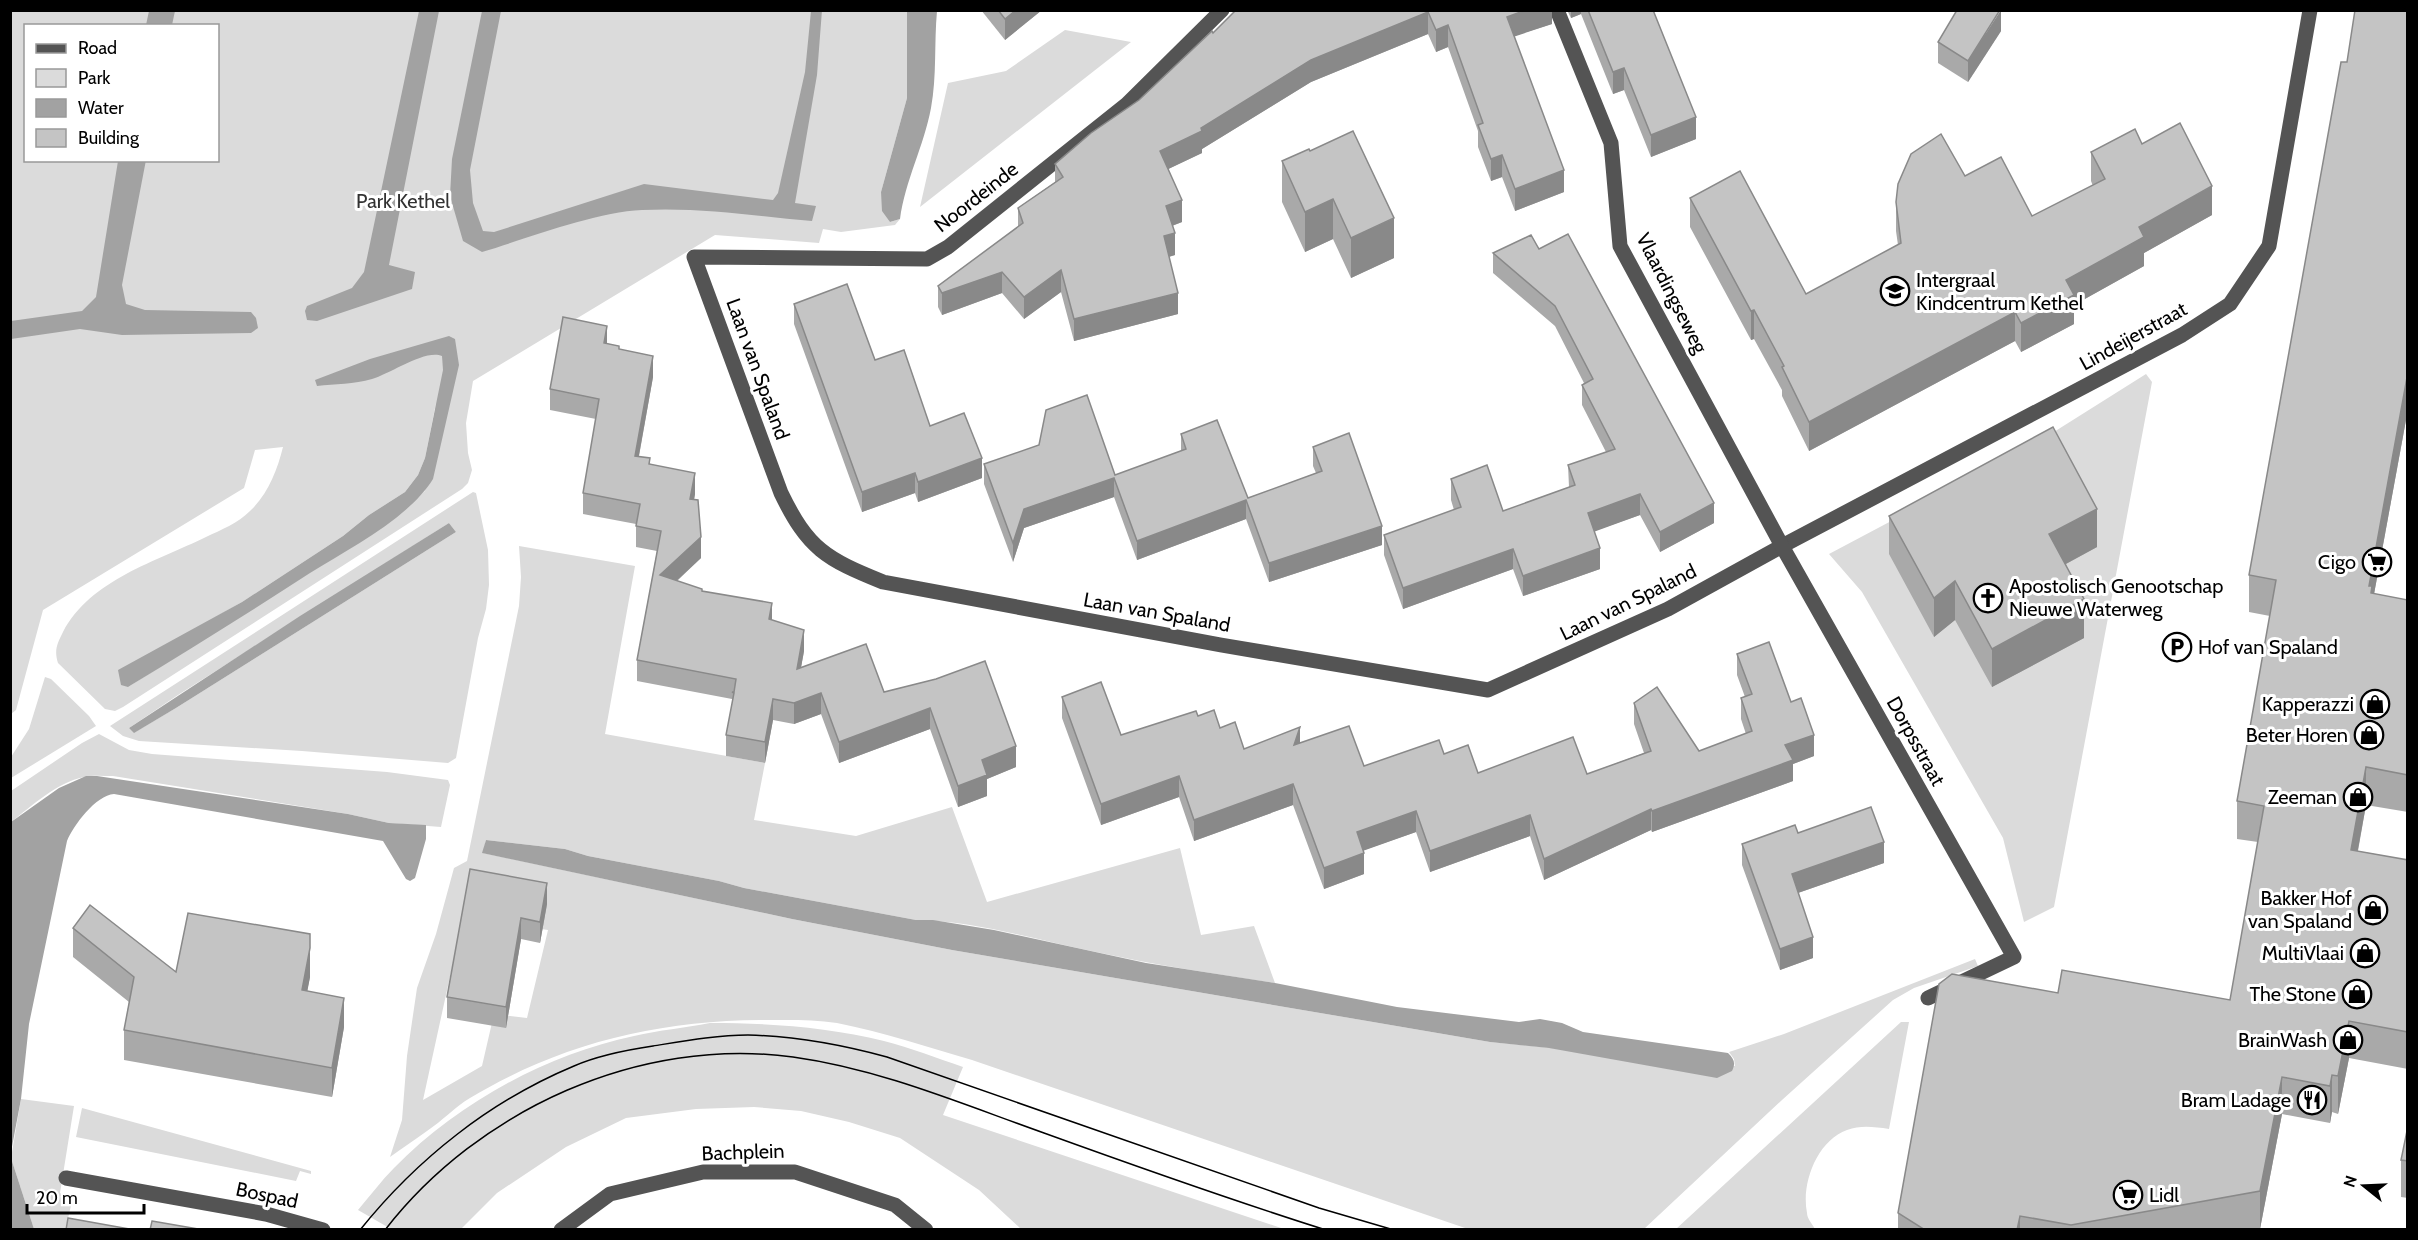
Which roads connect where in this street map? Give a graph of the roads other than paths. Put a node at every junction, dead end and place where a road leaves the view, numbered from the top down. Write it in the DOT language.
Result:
graph roads {
  1 [pos="1222,10"];
  2 [pos="1557,10"];
  3 [pos="2310,10"];
  4 [pos="694,257"];
  5 [pos="1782,546"];
  6 [pos="1928,998"];
  7 [pos="66,1178"];
  8 [pos="319,1229"];
  9 [pos="561,1230"];
  10 [pos="926,1230"];
  1 -- 4 [label="street, Noordeinde"];
  2 -- 5 [label="street, Vlaardingseweg"];
  3 -- 5 [label="street, Lindeijerstraat"];
  4 -- 5 [label="street, Laan van Spaland"];
  5 -- 6 [label="street, Dorpsstraat"];
  7 -- 8 [label="street, Bospad"];
  9 -- 10 [label="street, Bachplein"];
}
